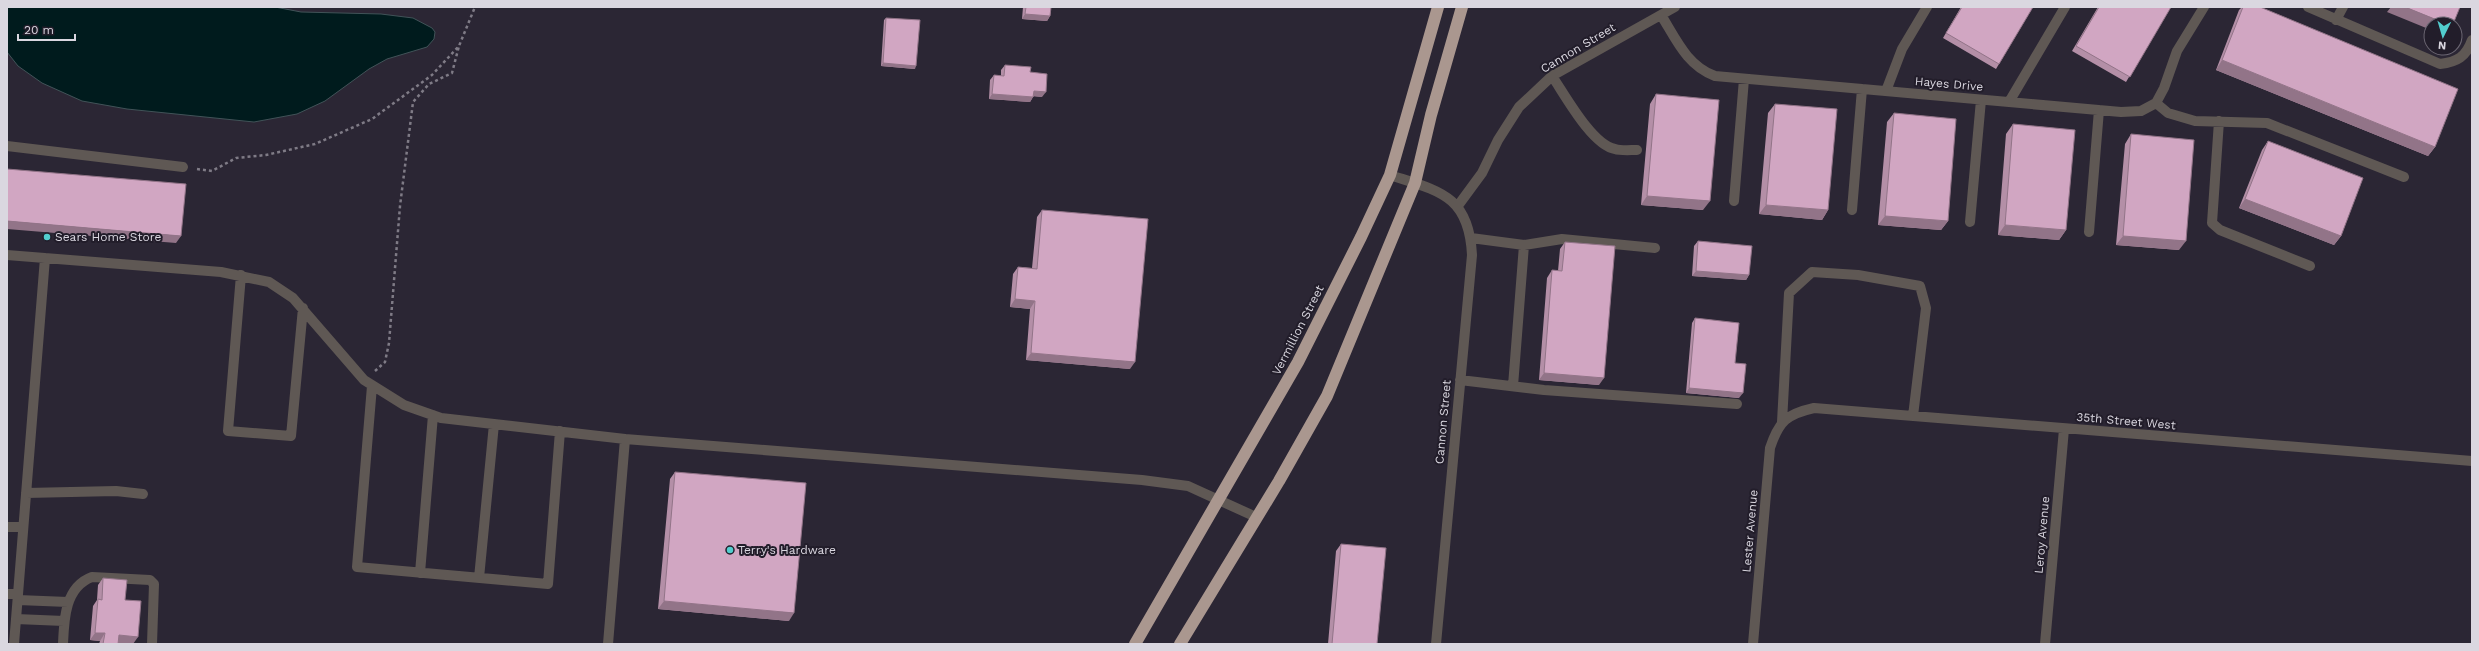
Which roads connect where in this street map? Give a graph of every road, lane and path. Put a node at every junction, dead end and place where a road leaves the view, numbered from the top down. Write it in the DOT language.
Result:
graph roads {
  1 [pos="475,7"];
  2 [pos="1438,7"];
  3 [pos="1462,7"];
  4 [pos="1675,7"];
  5 [pos="1927,7"];
  6 [pos="2065,7"];
  7 [pos="2204,7"];
  8 [pos="2308,7"];
  9 [pos="2343,7"];
  10 [pos="1661,15"];
  11 [pos="2336,20"];
  12 [pos="2472,40"];
  13 [pos="459,46"];
  14 [pos="1552,76"];
  15 [pos="1744,79"];
  16 [pos="1862,89"];
  17 [pos="1886,91"];
  18 [pos="1981,100"];
  19 [pos="2009,102"];
  20 [pos="2156,103"];
  21 [pos="2099,110"];
  22 [pos="2219,122"];
  23 [pos="7,146"];
  24 [pos="1637,150"];
  25 [pos="183,167"];
  26 [pos="1390,175"];
  27 [pos="2404,178"];
  28 [pos="1415,183"];
  29 [pos="1734,201"];
  30 [pos="1457,206"];
  31 [pos="1852,210"];
  32 [pos="1970,222"];
  33 [pos="2089,232"];
  34 [pos="1471,238"];
  35 [pos="1524,245"];
  36 [pos="1655,248"];
  37 [pos="7,255"];
  38 [pos="45,258"];
  39 [pos="2310,266"];
  40 [pos="241,274"];
  41 [pos="303,308"];
  42 [pos="1460,380"];
  43 [pos="368,383"];
  44 [pos="1513,386"];
  45 [pos="1737,404"];
  46 [pos="433,415"];
  47 [pos="1913,416"];
  48 [pos="1782,422"];
  49 [pos="494,424"];
  50 [pos="2064,429"];
  51 [pos="560,431"];
  52 [pos="625,439"];
  53 [pos="2472,461"];
  54 [pos="26,493"];
  55 [pos="143,494"];
  56 [pos="1219,499"];
  57 [pos="1256,517"];
  58 [pos="7,526"];
  59 [pos="23,527"];
  60 [pos="420,573"];
  61 [pos="479,578"];
  62 [pos="7,594"];
  63 [pos="18,597"];
  64 [pos="68,602"];
  65 [pos="16,619"];
  66 [pos="64,621"];
  67 [pos="14,644"];
  68 [pos="63,644"];
  69 [pos="152,644"];
  70 [pos="608,644"];
  71 [pos="1135,644"];
  72 [pos="1180,644"];
  73 [pos="1436,644"];
  74 [pos="1753,644"];
  75 [pos="2045,644"];
  1 -- 13 [label="path"];
  2 -- 26 [label="highway, Vermillion Street"];
  3 -- 28 [label="highway"];
  4 -- 10 [label="street, Cannon Street"];
  5 -- 17 [label="street"];
  6 -- 19 [label="street"];
  7 -- 20 [label="street"];
  8 -- 11 [label="street"];
  9 -- 11 [label="street"];
  10 -- 14 [label="street, Cannon Street"];
  10 -- 15 [label="street, Hayes Drive"];
  11 -- 12 [label="street"];
  13 -- 25 [label="path"];
  13 -- 43 [label="path"];
  14 -- 24 [label="street"];
  14 -- 30 [label="street, Cannon Street"];
  15 -- 16 [label="street, Hayes Drive"];
  15 -- 29 [label="street"];
  16 -- 17 [label="street, Hayes Drive"];
  16 -- 31 [label="street"];
  17 -- 18 [label="street, Hayes Drive"];
  18 -- 19 [label="street, Hayes Drive"];
  18 -- 32 [label="street"];
  19 -- 21 [label="street, Hayes Drive"];
  20 -- 21 [label="street, Hayes Drive"];
  20 -- 22 [label="street"];
  21 -- 33 [label="street"];
  22 -- 27 [label="street"];
  22 -- 39 [label="street"];
  23 -- 25 [label="street"];
  26 -- 28 [label="street, Cannon Street"];
  26 -- 56 [label="highway, Vermillion Street"];
  28 -- 30 [label="street, Cannon Street"];
  28 -- 57 [label="highway"];
  30 -- 34 [label="street, Cannon Street"];
  34 -- 35 [label="street"];
  34 -- 42 [label="street, Cannon Street"];
  35 -- 36 [label="street"];
  35 -- 44 [label="street"];
  37 -- 38 [label="street"];
  38 -- 40 [label="street"];
  38 -- 54 [label="street"];
  40 -- 41 [label="street"];
  40 -- 41 [label="street"];
  41 -- 43 [label="street"];
  42 -- 44 [label="street"];
  42 -- 73 [label="street, Cannon Street"];
  43 -- 46 [label="street"];
  43 -- 60 [label="street"];
  44 -- 45 [label="street"];
  46 -- 49 [label="street"];
  46 -- 60 [label="street"];
  47 -- 48 [label="street, 35th Street West"];
  47 -- 48 [label="street"];
  47 -- 50 [label="street, 35th Street West"];
  48 -- 74 [label="street, Lester Avenue"];
  49 -- 51 [label="street"];
  49 -- 61 [label="street"];
  50 -- 53 [label="street, 35th Street West"];
  50 -- 75 [label="street, Leroy Avenue"];
  51 -- 52 [label="street"];
  51 -- 61 [label="street"];
  52 -- 56 [label="street"];
  52 -- 70 [label="street"];
  54 -- 55 [label="street"];
  54 -- 59 [label="street"];
  56 -- 57 [label="street"];
  56 -- 71 [label="highway, Vermillion Street"];
  57 -- 72 [label="highway"];
  58 -- 59 [label="street"];
  59 -- 63 [label="street"];
  60 -- 61 [label="street"];
  62 -- 63 [label="street"];
  63 -- 64 [label="street"];
  63 -- 65 [label="street"];
  64 -- 66 [label="street"];
  64 -- 69 [label="street"];
  65 -- 66 [label="street"];
  65 -- 67 [label="street"];
  66 -- 68 [label="street"];
}
